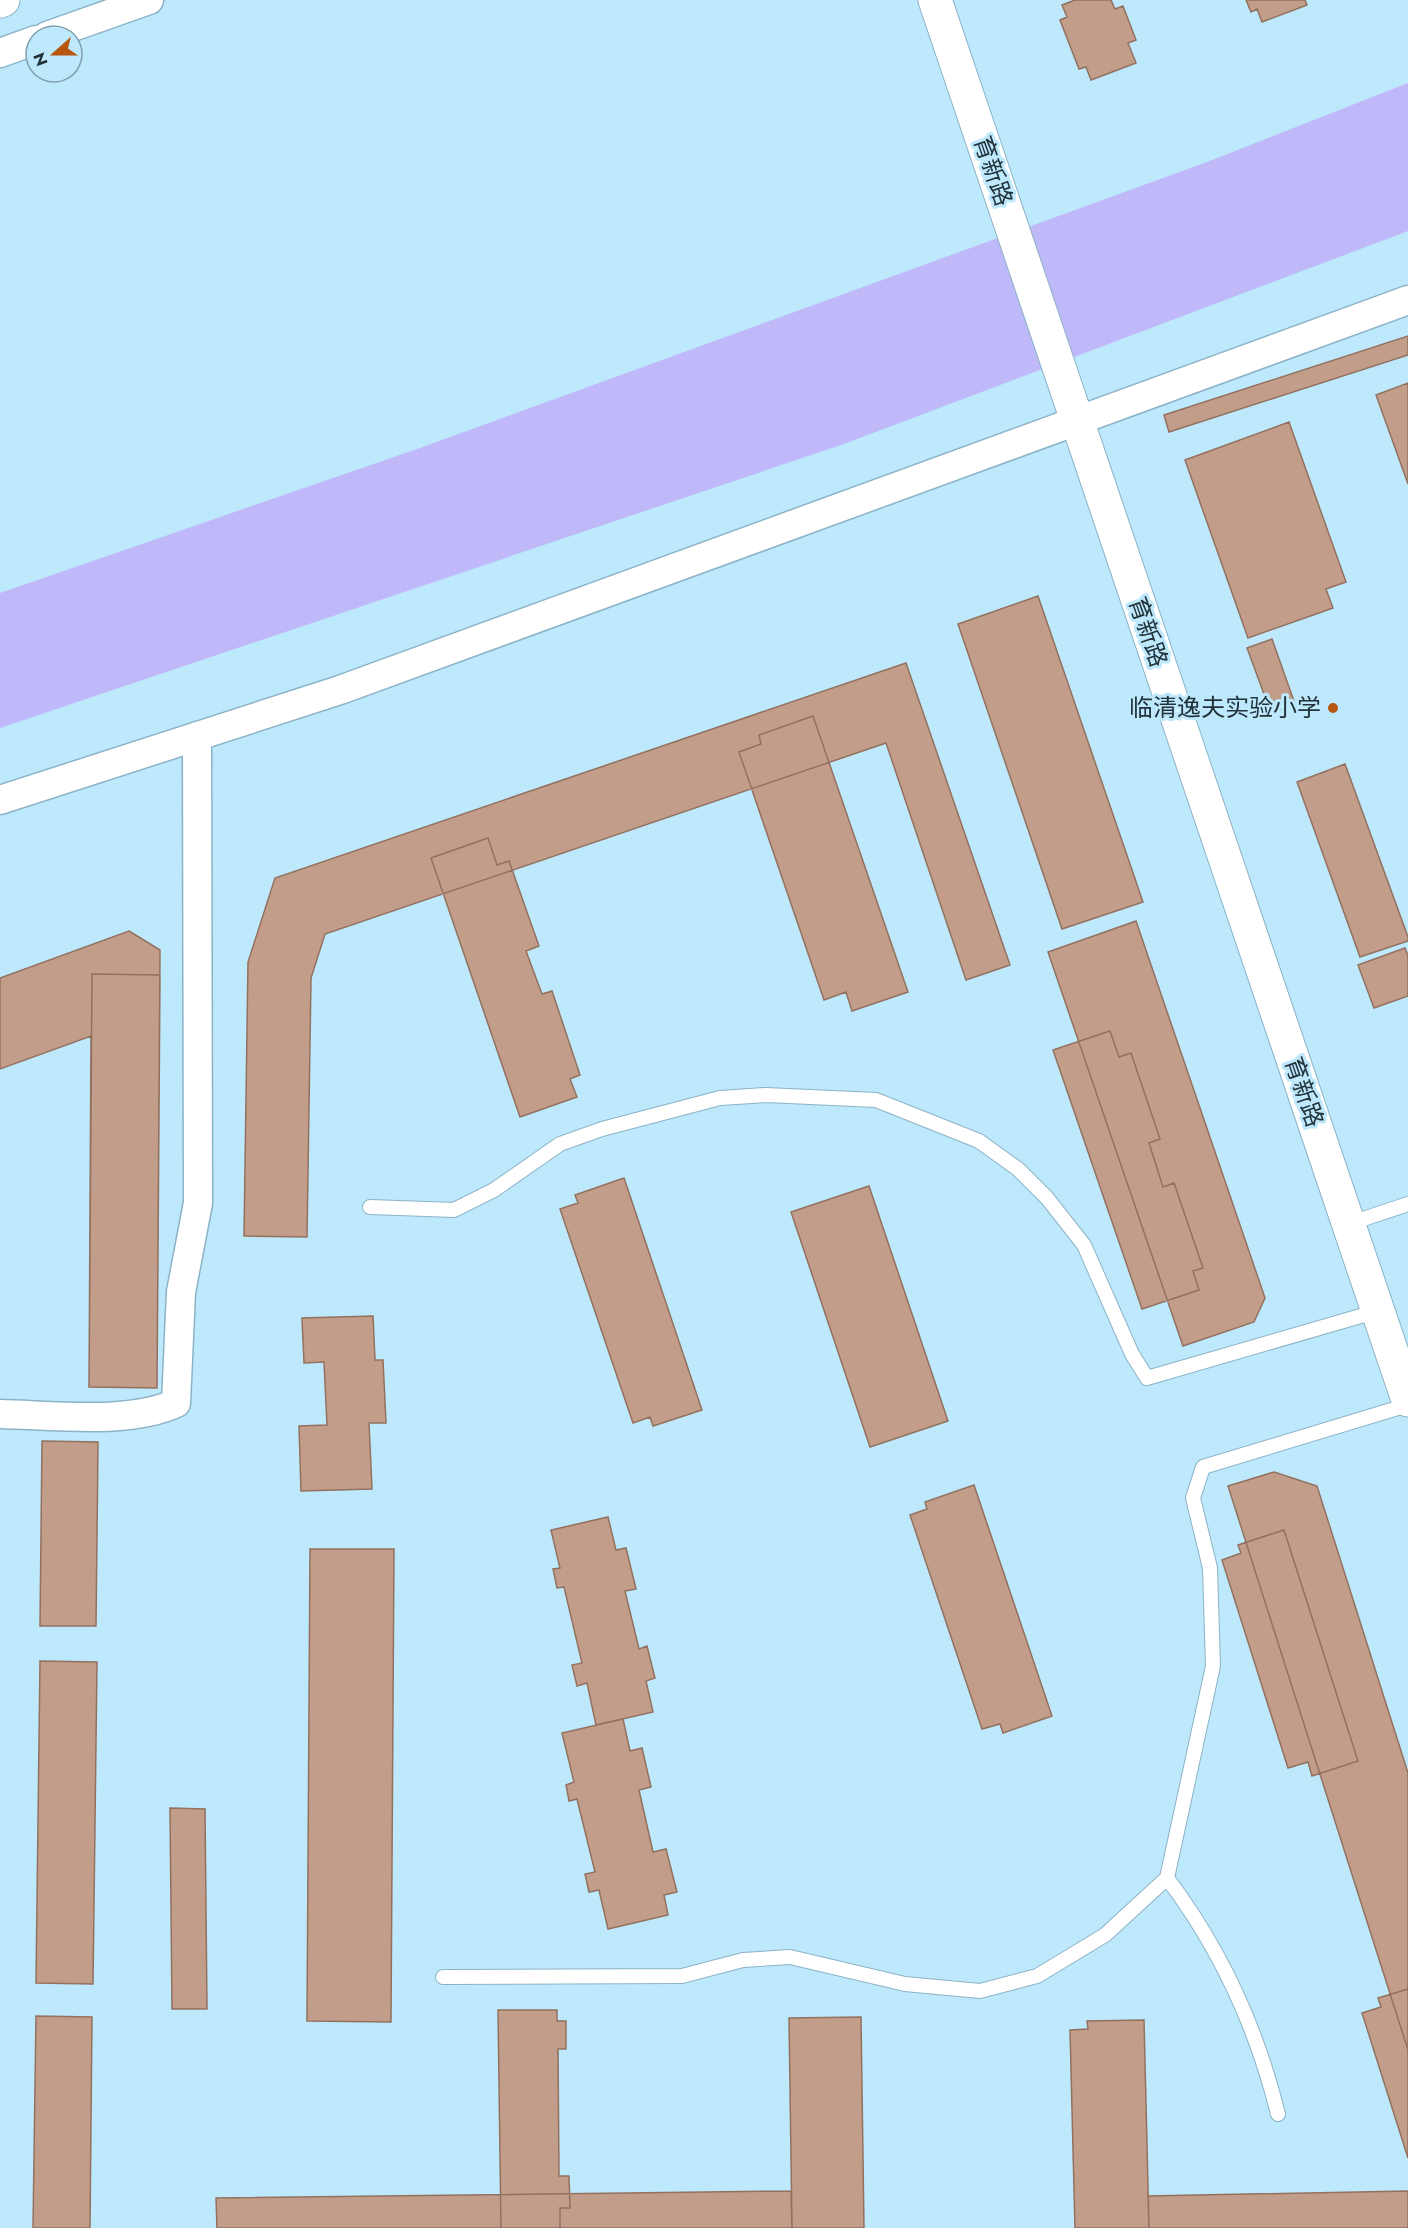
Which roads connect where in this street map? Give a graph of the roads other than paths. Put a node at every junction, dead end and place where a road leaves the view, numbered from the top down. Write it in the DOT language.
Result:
graph roads {
  1 [pos="149,0"];
  2 [pos="935,0"];
  3 [pos="81,24"];
  4 [pos="24,44"];
  5 [pos="0,53"];
  6 [pos="1408,300"];
  7 [pos="1074,410"];
  8 [pos="197,736"];
  9 [pos="0,800"];
  10 [pos="1408,1204"];
  11 [pos="370,1207"];
  12 [pos="1348,1224"];
  13 [pos="1378,1311"];
  14 [pos="1408,1402"];
  15 [pos="0,1414"];
  16 [pos="1167,1878"];
  17 [pos="443,1977"];
  18 [pos="1278,2114"];
  1 -- 3 [label="street"];
  2 -- 7 [label="street, 育新路"];
  4 -- 5 [label="street"];
  6 -- 7 [label="street"];
  7 -- 8 [label="street"];
  7 -- 12 [label="street, 育新路"];
  8 -- 9 [label="street"];
  8 -- 15 [label="street"];
  10 -- 12 [label="lane"];
  11 -- 13 [label="lane"];
  12 -- 13 [label="street, 育新路"];
  13 -- 14 [label="street, 育新路"];
  14 -- 16 [label="lane"];
  16 -- 17 [label="lane"];
  16 -- 18 [label="lane"];
}
